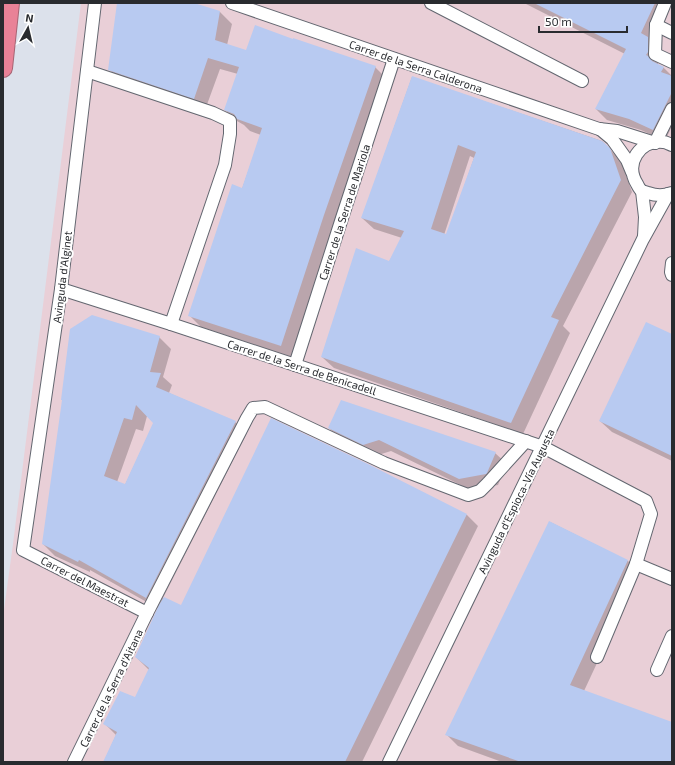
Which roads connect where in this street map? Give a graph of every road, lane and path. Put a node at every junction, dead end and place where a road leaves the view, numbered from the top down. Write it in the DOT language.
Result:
graph roads {
  1 [pos="95,3"];
  2 [pos="232,3"];
  3 [pos="430,3"];
  4 [pos="665,3"];
  5 [pos="11,6"];
  6 [pos="656,25"];
  7 [pos="672,33"];
  8 [pos="394,59"];
  9 [pos="672,62"];
  10 [pos="3,68"];
  11 [pos="87,71"];
  12 [pos="582,81"];
  13 [pos="672,109"];
  14 [pos="599,129"];
  15 [pos="666,142"];
  16 [pos="632,172"];
  17 [pos="642,191"];
  18 [pos="670,193"];
  19 [pos="643,240"];
  20 [pos="672,263"];
  21 [pos="672,275"];
  22 [pos="61,289"];
  23 [pos="171,324"];
  24 [pos="294,365"];
  25 [pos="526,441"];
  26 [pos="543,447"];
  27 [pos="22,550"];
  28 [pos="636,564"];
  29 [pos="672,579"];
  30 [pos="147,613"];
  31 [pos="672,636"];
  32 [pos="597,656"];
  33 [pos="657,670"];
  34 [pos="74,762"];
  35 [pos="389,762"];
  1 -- 11 [label="street, Avinguda d'Alginet"];
  2 -- 8 [label="street, Carrer de la Serra Calderona"];
  3 -- 12 [label="street"];
  4 -- 6 [label="street"];
  5 -- 10 [label="highway"];
  6 -- 7 [label="street"];
  6 -- 9 [label="street"];
  8 -- 14 [label="street, Carrer de la Serra Calderona"];
  8 -- 24 [label="street, Carrer de la Serra de Mariola"];
  11 -- 22 [label="street, Avinguda d'Alginet"];
  11 -- 23 [label="street"];
  13 -- 15 [label="street"];
  14 -- 15 [label="street, Carrer de la Serra Calderona"];
  14 -- 16 [label="street, Carrer de la Serra Calderona"];
  15 -- 16 [label="street"];
  16 -- 17 [label="street, Carrer de la Serra Calderona"];
  17 -- 18 [label="street"];
  17 -- 19 [label="street"];
  18 -- 19 [label="street, Avinguda d'Espioca-Vía Augusta"];
  19 -- 26 [label="street, Avinguda d'Espioca-Vía Augusta"];
  20 -- 21 [label="street"];
  22 -- 23 [label="street, Carrer de la Serra de Benicadell"];
  22 -- 27 [label="street, Avinguda d'Alginet"];
  23 -- 24 [label="street, Carrer de la Serra de Benicadell"];
  24 -- 25 [label="street, Carrer de la Serra de Benicadell"];
  25 -- 26 [label="street, Carrer de la Serra de Benicadell"];
  25 -- 30 [label="street, Carrer de la Serra d'Aitana"];
  26 -- 28 [label="street, Carrer de la Serra de Benicadell"];
  26 -- 35 [label="street, Avinguda d'Espioca-Vía Augusta"];
  27 -- 30 [label="street, Carrer del Maestrat"];
  28 -- 29 [label="street"];
  28 -- 32 [label="street, Carrer de la Serra de Benicadell"];
  30 -- 34 [label="street, Carrer de la Serra d'Aitana"];
  31 -- 33 [label="street"];
}
